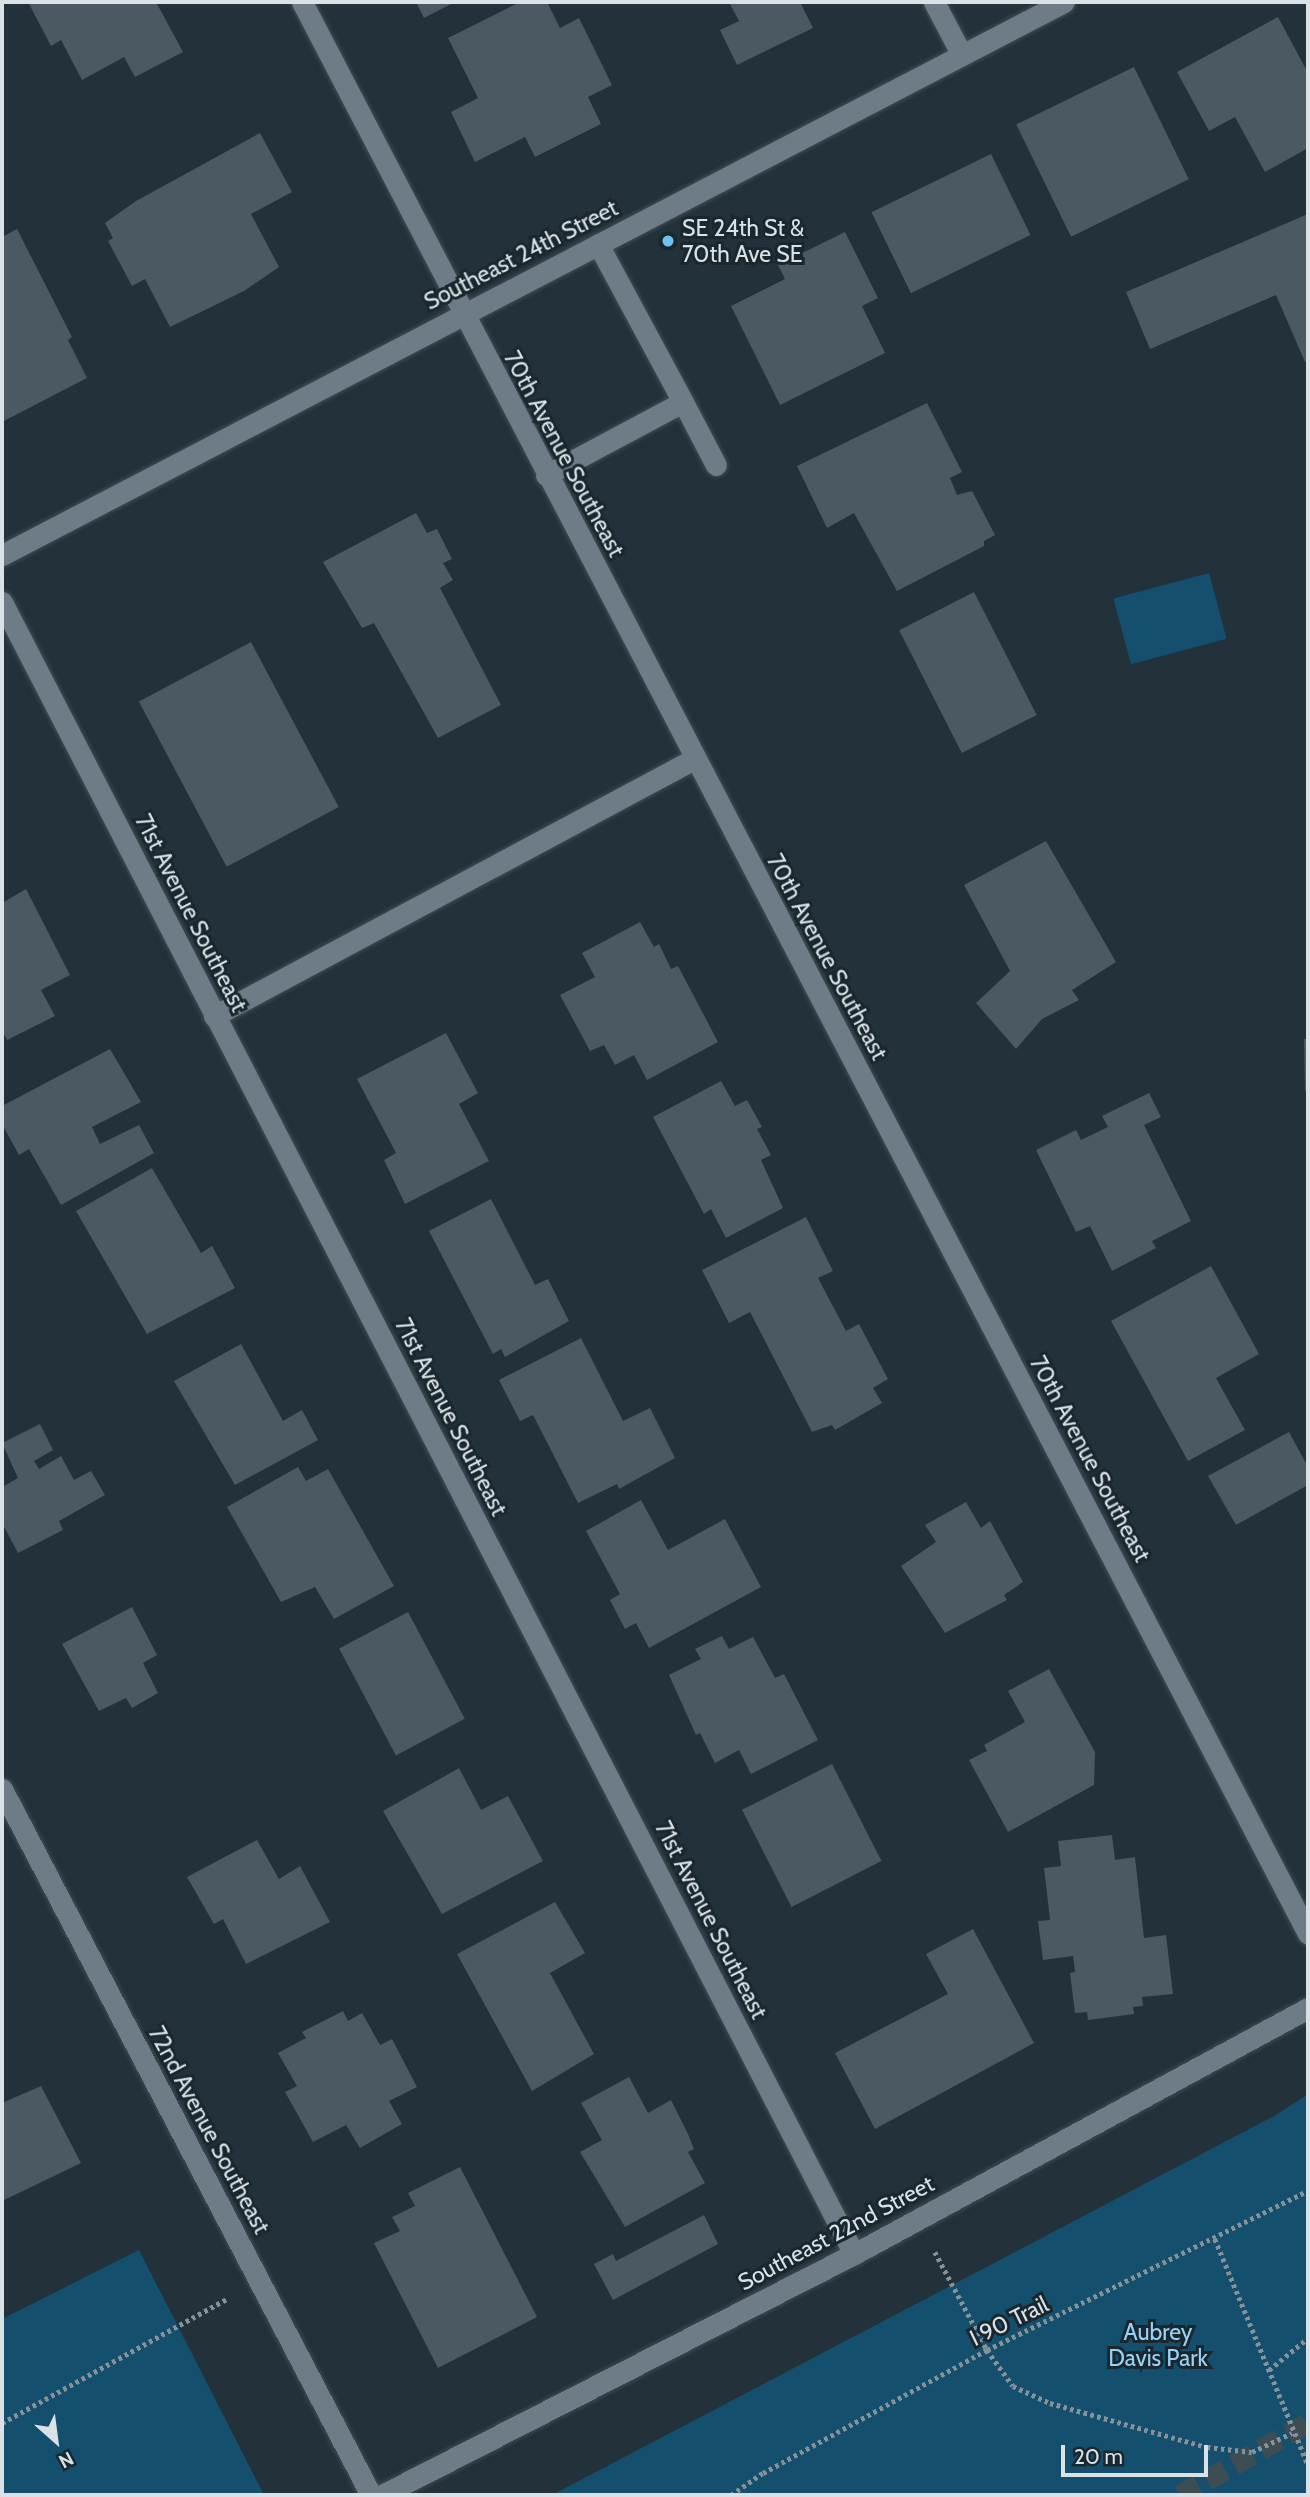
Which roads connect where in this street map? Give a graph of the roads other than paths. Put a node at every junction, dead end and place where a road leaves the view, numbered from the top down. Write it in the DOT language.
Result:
graph roads {
  1 [pos="302,2"];
  2 [pos="934,2"];
  3 [pos="1064,2"];
  4 [pos="962,55"];
  5 [pos="598,244"];
  6 [pos="463,316"];
  7 [pos="683,402"];
  8 [pos="716,465"];
  9 [pos="546,475"];
  10 [pos="2,555"];
  11 [pos="2,603"];
  12 [pos="694,759"];
  13 [pos="214,1016"];
  14 [pos="2,1789"];
  15 [pos="1308,1934"];
  16 [pos="1308,2008"];
  17 [pos="854,2254"];
  18 [pos="370,2495"];
  19 [pos="382,2495"];
  1 -- 6 [label="street, 70th Avenue Southeast"];
  2 -- 4 [label="street"];
  3 -- 4 [label="street, Southeast 24th Street"];
  4 -- 5 [label="street, Southeast 24th Street"];
  5 -- 6 [label="street, Southeast 24th Street"];
  5 -- 7 [label="street"];
  6 -- 9 [label="street, 70th Avenue Southeast"];
  6 -- 10 [label="street, Southeast 24th Street"];
  7 -- 8 [label="street"];
  7 -- 9 [label="street"];
  9 -- 12 [label="street, 70th Avenue Southeast"];
  11 -- 13 [label="street, 71st Avenue Southeast"];
  12 -- 13 [label="street"];
  12 -- 15 [label="street, 70th Avenue Southeast"];
  13 -- 17 [label="street, 71st Avenue Southeast"];
  14 -- 18 [label="street, 72nd Avenue Southeast"];
  16 -- 17 [label="street, Southeast 22nd Street"];
  17 -- 19 [label="street, Southeast 22nd Street"];
}
